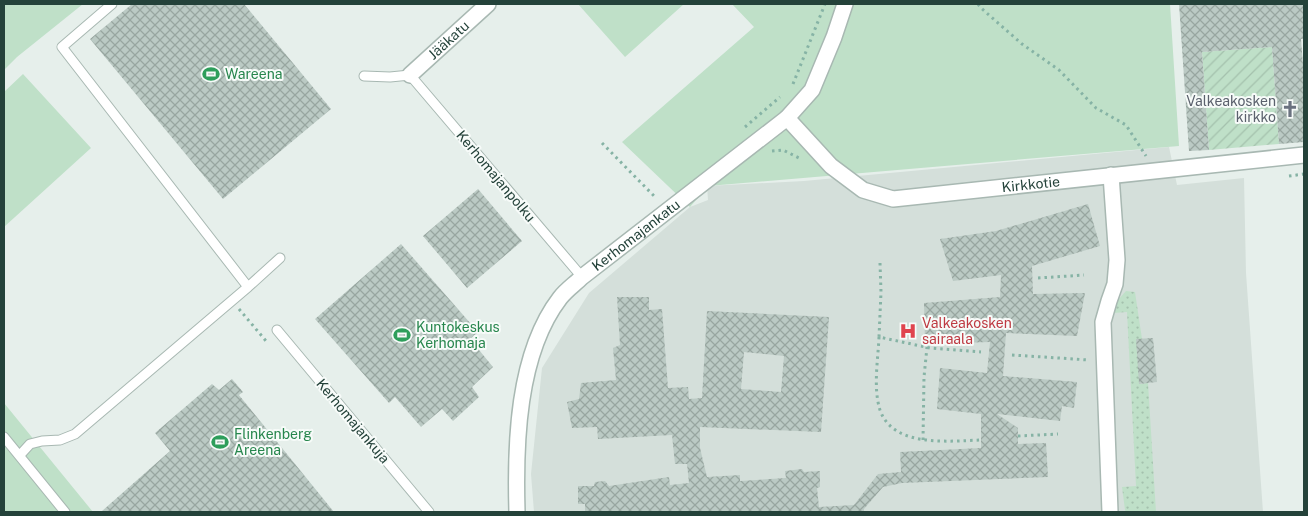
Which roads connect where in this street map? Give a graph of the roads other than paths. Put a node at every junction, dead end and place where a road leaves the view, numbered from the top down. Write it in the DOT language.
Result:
graph roads {
  1 [pos="112,4"];
  2 [pos="488,4"];
  3 [pos="846,4"];
  4 [pos="410,75"];
  5 [pos="364,76"];
  6 [pos="786,118"];
  7 [pos="1304,155"];
  8 [pos="1111,175"];
  9 [pos="280,258"];
  10 [pos="582,277"];
  11 [pos="248,287"];
  12 [pos="277,330"];
  13 [pos="4,438"];
  14 [pos="20,455"];
  15 [pos="65,512"];
  16 [pos="429,512"];
  17 [pos="517,512"];
  18 [pos="1110,512"];
  1 -- 11 [label="lane"];
  2 -- 4 [label="street, Jääkatu"];
  3 -- 6 [label="street, Kerhomajankatu"];
  4 -- 5 [label="lane"];
  4 -- 10 [label="lane, Kerhomajanpolku"];
  6 -- 8 [label="street, Kirkkotie"];
  6 -- 10 [label="street, Kerhomajankatu"];
  7 -- 8 [label="street, Kirkkotie"];
  8 -- 18 [label="street"];
  9 -- 11 [label="lane"];
  10 -- 17 [label="street, Kerhomajankatu"];
  11 -- 14 [label="lane"];
  12 -- 16 [label="lane, Kerhomajankuja"];
  13 -- 14 [label="lane"];
  14 -- 15 [label="lane"];
}
